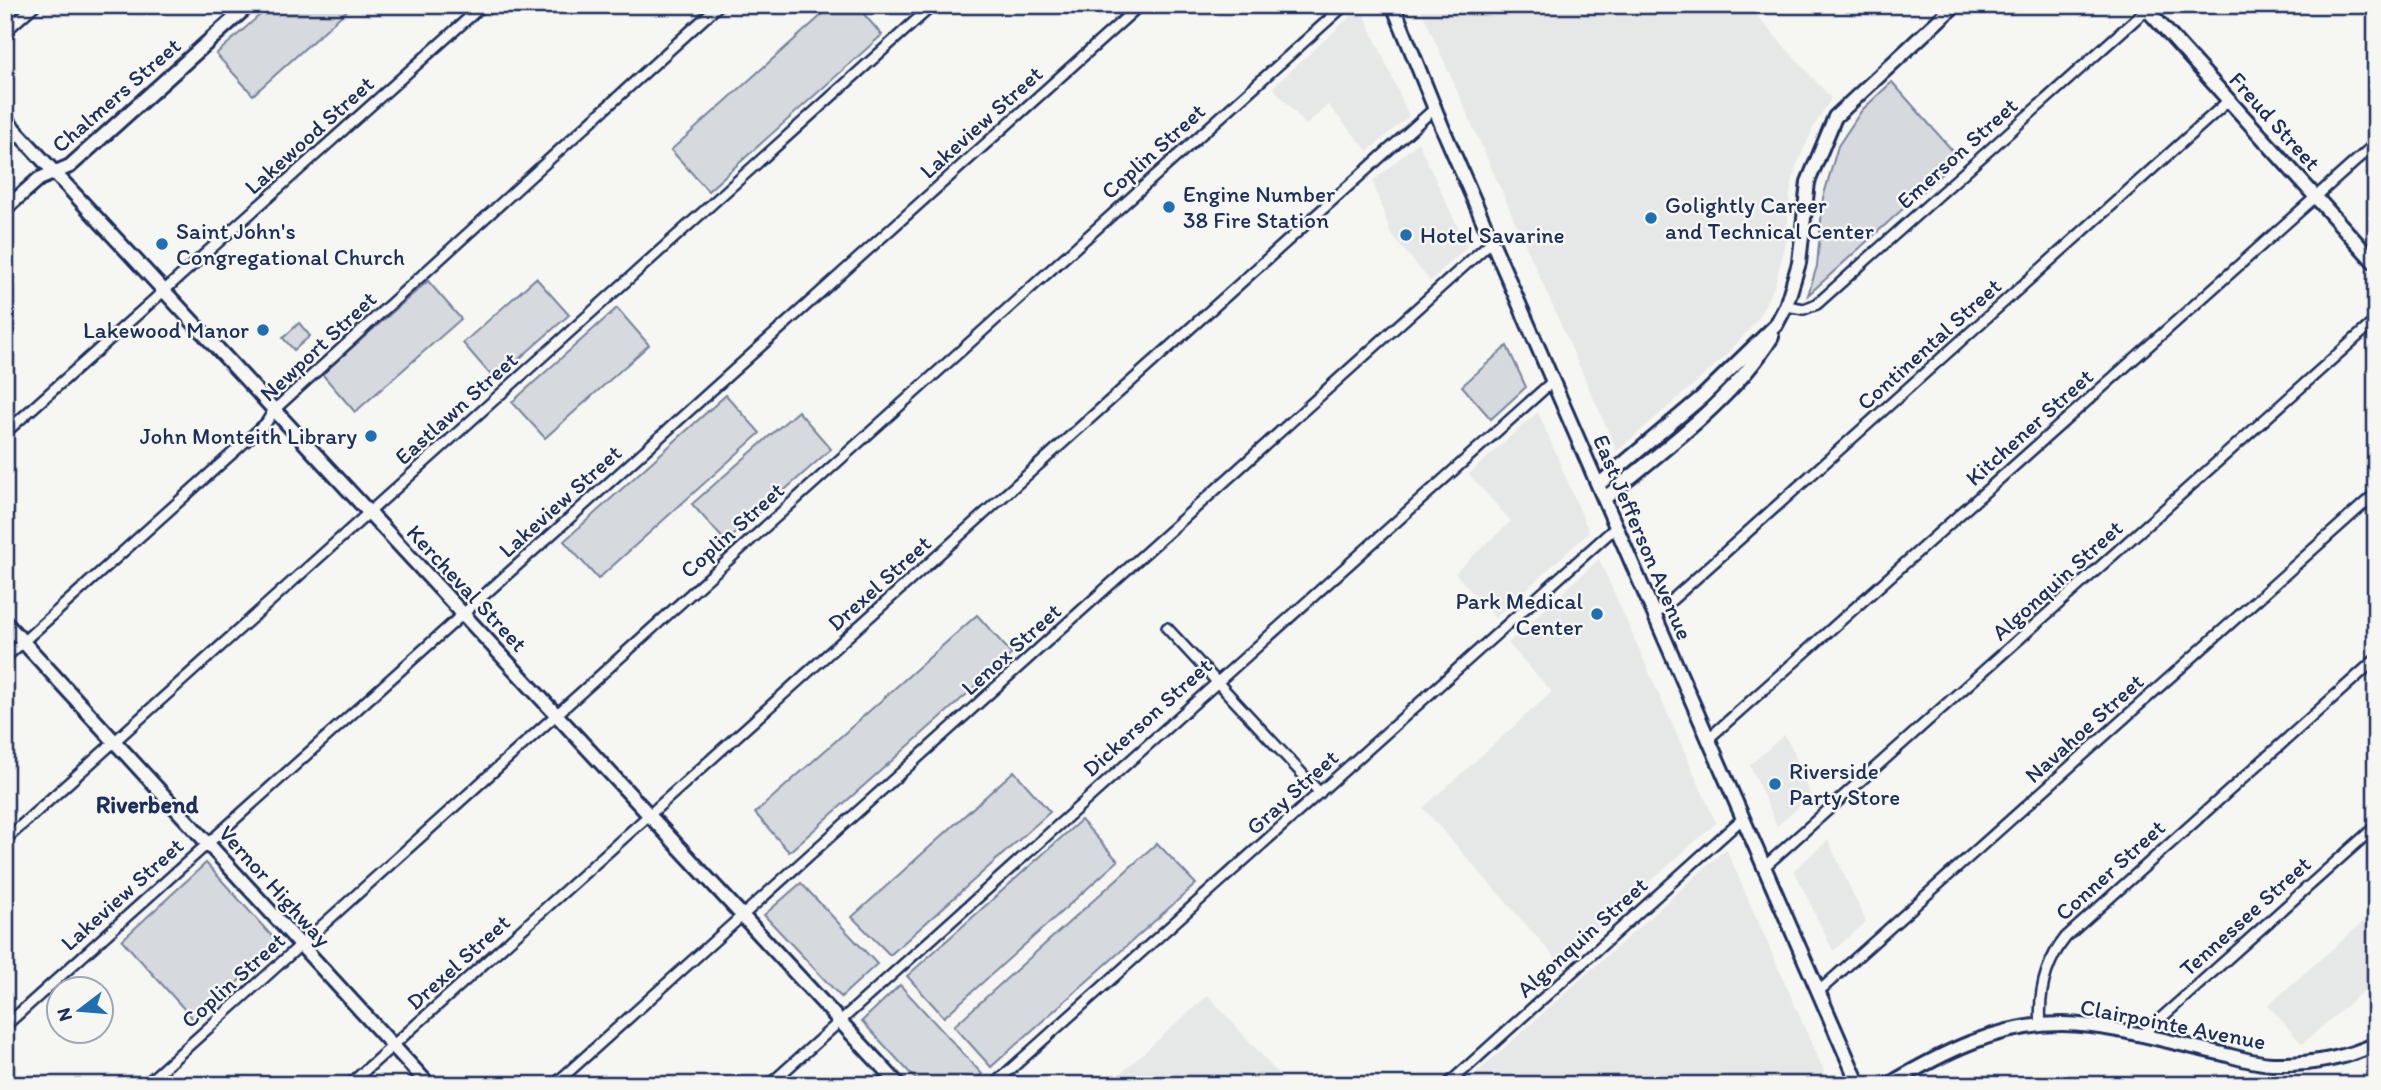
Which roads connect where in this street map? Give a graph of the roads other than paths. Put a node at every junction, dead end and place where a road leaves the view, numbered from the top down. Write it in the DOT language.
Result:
graph roads {
  1 [pos="36,5"];
  2 [pos="249,5"];
  3 [pos="482,5"];
  4 [pos="719,5"];
  5 [pos="933,5"];
  6 [pos="1140,5"];
  7 [pos="1345,5"];
  8 [pos="1393,5"];
  9 [pos="1955,5"];
  10 [pos="2145,7"];
  11 [pos="5,32"];
  12 [pos="2228,100"];
  13 [pos="1434,109"];
  14 [pos="5,119"];
  15 [pos="2376,143"];
  16 [pos="55,172"];
  17 [pos="2316,197"];
  18 [pos="5,209"];
  19 [pos="1492,241"];
  20 [pos="2376,264"];
  21 [pos="164,291"];
  22 [pos="1786,306"];
  23 [pos="2376,320"];
  24 [pos="1776,325"];
  25 [pos="1553,382"];
  26 [pos="274,410"];
  27 [pos="5,433"];
  28 [pos="1598,485"];
  29 [pos="2376,493"];
  30 [pos="1604,499"];
  31 [pos="369,513"];
  32 [pos="1616,527"];
  33 [pos="463,614"];
  34 [pos="1654,616"];
  35 [pos="5,622"];
  36 [pos="1167,628"];
  37 [pos="23,642"];
  38 [pos="5,658"];
  39 [pos="2376,659"];
  40 [pos="1217,682"];
  41 [pos="556,714"];
  42 [pos="1708,739"];
  43 [pos="116,742"];
  44 [pos="1320,793"];
  45 [pos="650,815"];
  46 [pos="1742,819"];
  47 [pos="2376,826"];
  48 [pos="5,841"];
  49 [pos="208,843"];
  50 [pos="1763,868"];
  51 [pos="743,916"];
  52 [pos="301,945"];
  53 [pos="1818,992"];
  54 [pos="840,1021"];
  55 [pos="5,1026"];
  56 [pos="2041,1026"];
  57 [pos="2141,1036"];
  58 [pos="2376,1044"];
  59 [pos="393,1046"];
  60 [pos="145,1085"];
  61 [pos="349,1085"];
  62 [pos="429,1085"];
  63 [pos="554,1085"];
  64 [pos="769,1085"];
  65 [pos="899,1085"];
  66 [pos="993,1085"];
  67 [pos="1447,1085"];
  68 [pos="1859,1085"];
  69 [pos="1888,1085"];
  1 -- 11 [label="street"];
  2 -- 16 [label="street, Chalmers Street"];
  3 -- 21 [label="street, Lakewood Street"];
  4 -- 26 [label="street, Newport Street"];
  5 -- 31 [label="street, Eastlawn Street"];
  6 -- 33 [label="street, Lakeview Street"];
  7 -- 41 [label="street, Coplin Street"];
  8 -- 13 [label="street, East Jefferson Avenue"];
  9 -- 22 [label="street"];
  10 -- 12 [label="street, Freud Street"];
  10 -- 22 [label="street, Emerson Street"];
  12 -- 17 [label="street, Freud Street"];
  12 -- 34 [label="street, Continental Street"];
  13 -- 19 [label="street, East Jefferson Avenue"];
  13 -- 45 [label="street, Drexel Street"];
  14 -- 16 [label="street, Kercheval Street"];
  15 -- 17 [label="street, Kitchener Street"];
  16 -- 18 [label="street, Chalmers Street"];
  16 -- 21 [label="street, Kercheval Street"];
  17 -- 20 [label="street, Freud Street"];
  17 -- 42 [label="street, Kitchener Street"];
  19 -- 25 [label="street, East Jefferson Avenue"];
  19 -- 51 [label="street, Lenox Street"];
  21 -- 26 [label="street, Kercheval Street"];
  21 -- 27 [label="street, Lakewood Street"];
  22 -- 24 [label="street"];
  23 -- 50 [label="street, Algonquin Street"];
  24 -- 28 [label="street"];
  24 -- 30 [label="street"];
  25 -- 28 [label="street, East Jefferson Avenue"];
  25 -- 40 [label="street, Dickerson Street"];
  26 -- 31 [label="street, Kercheval Street"];
  26 -- 37 [label="street, Newport Street"];
  28 -- 30 [label="street, East Jefferson Avenue"];
  29 -- 53 [label="street, Navahoe Street"];
  30 -- 32 [label="street, East Jefferson Avenue"];
  31 -- 33 [label="street, Kercheval Street"];
  31 -- 43 [label="street, Eastlawn Street"];
  32 -- 34 [label="street, East Jefferson Avenue"];
  32 -- 44 [label="street, Gray Street"];
  33 -- 41 [label="street, Kercheval Street"];
  33 -- 49 [label="street, Lakeview Street"];
  34 -- 42 [label="street, East Jefferson Avenue"];
  35 -- 37 [label="street, Vernor Highway"];
  36 -- 40 [label="street"];
  37 -- 38 [label="street, Newport Street"];
  37 -- 43 [label="street, Vernor Highway"];
  39 -- 56 [label="street, Conner Street"];
  40 -- 44 [label="street"];
  40 -- 54 [label="street, Dickerson Street"];
  41 -- 45 [label="street, Kercheval Street"];
  41 -- 52 [label="street, Coplin Street"];
  42 -- 46 [label="street, East Jefferson Avenue"];
  43 -- 48 [label="street, Eastlawn Street"];
  43 -- 49 [label="street, Vernor Highway"];
  44 -- 66 [label="street, Gray Street"];
  45 -- 51 [label="street, Kercheval Street"];
  45 -- 59 [label="street, Drexel Street"];
  46 -- 50 [label="street, East Jefferson Avenue"];
  46 -- 67 [label="street, Algonquin Street"];
  47 -- 57 [label="street, Tennessee Street"];
  49 -- 52 [label="street, Vernor Highway"];
  49 -- 55 [label="street, Lakeview Street"];
  50 -- 53 [label="street, East Jefferson Avenue"];
  51 -- 54 [label="street, Kercheval Street"];
  51 -- 63 [label="street, Lenox Street"];
  52 -- 59 [label="street, Vernor Highway"];
  52 -- 60 [label="street, Coplin Street"];
  53 -- 68 [label="street, East Jefferson Avenue"];
  54 -- 64 [label="street, Dickerson Street"];
  54 -- 65 [label="street, Kercheval Street"];
  56 -- 57 [label="street, Clairpointe Avenue"];
  56 -- 69 [label="street"];
  57 -- 58 [label="street, Clairpointe Avenue"];
  59 -- 61 [label="street, Drexel Street"];
  59 -- 62 [label="street, Vernor Highway"];
}
